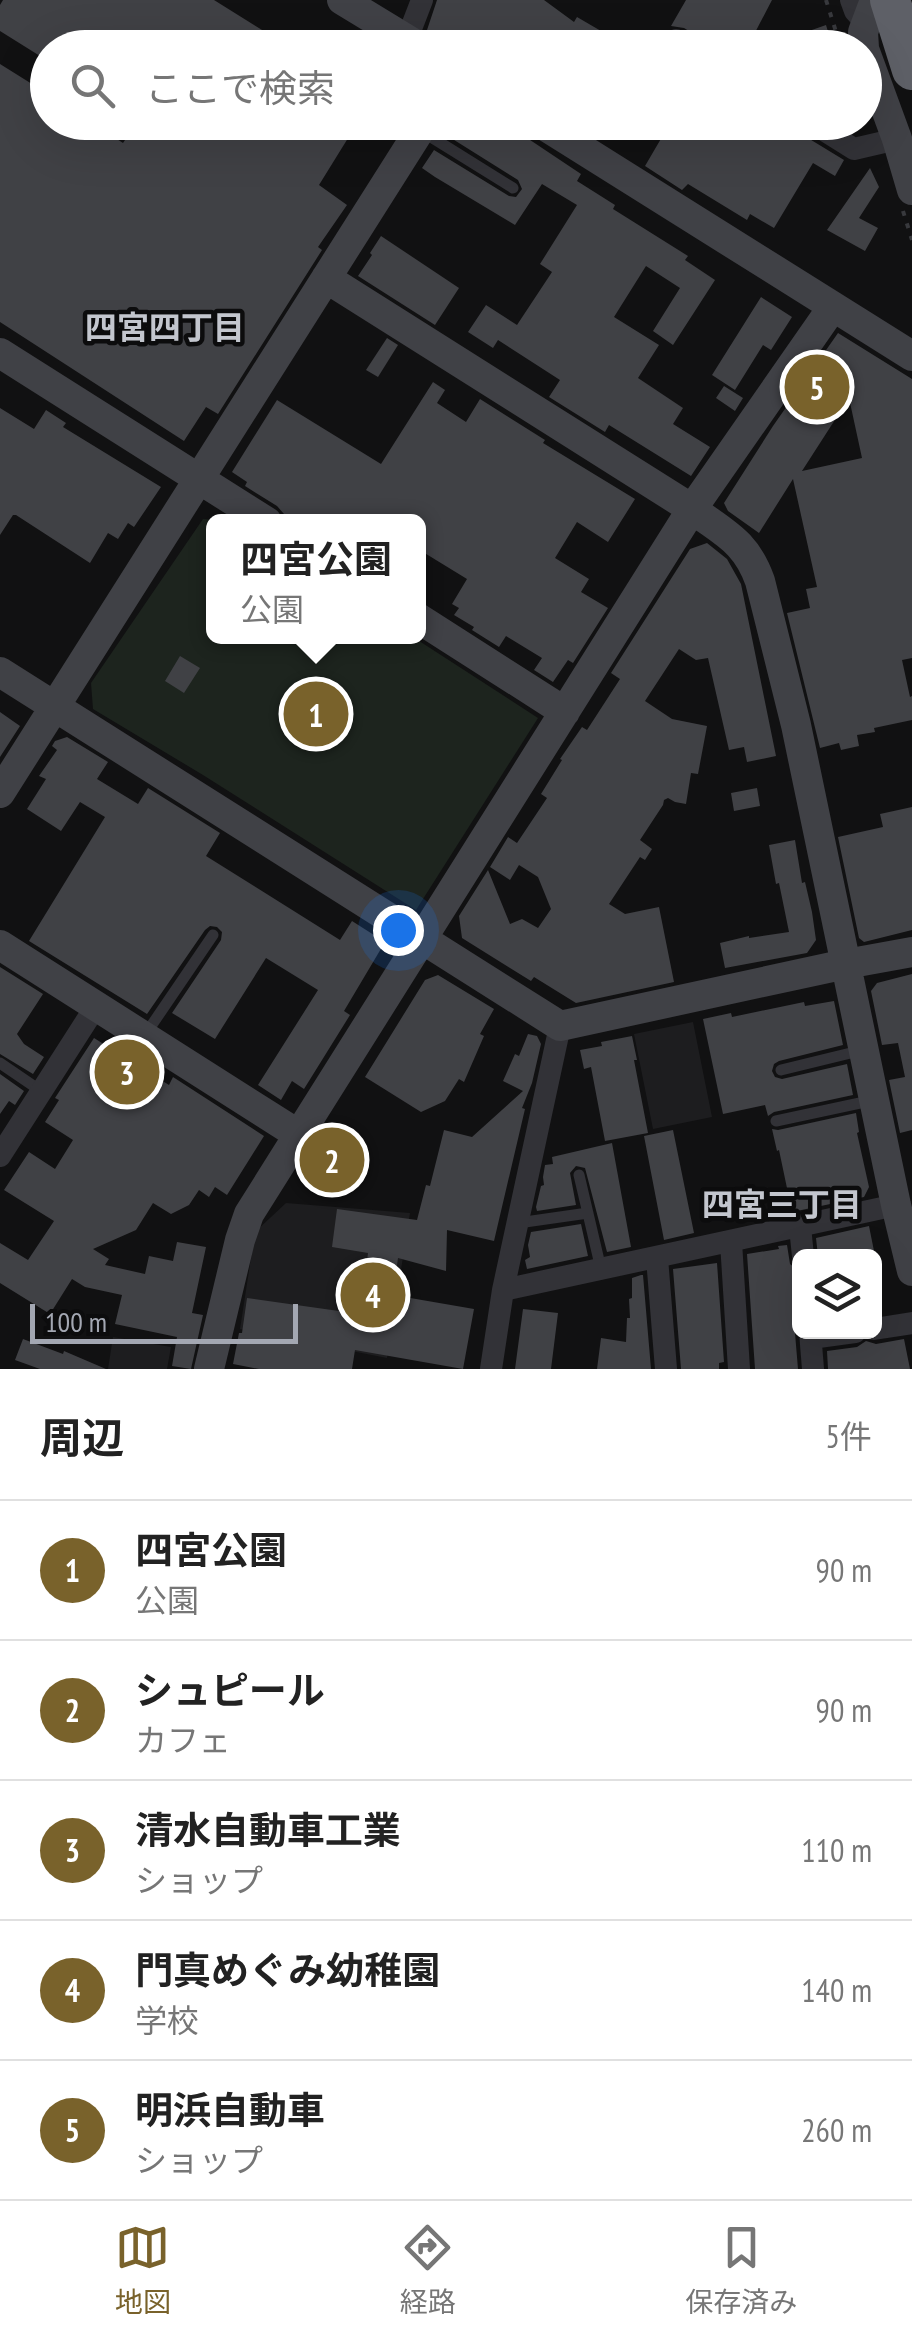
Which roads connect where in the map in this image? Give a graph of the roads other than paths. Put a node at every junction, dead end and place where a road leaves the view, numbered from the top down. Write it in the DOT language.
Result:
graph roads {
  1 [pos="342,0"];
  2 [pos="422,0"];
  3 [pos="872,17"];
  4 [pos="392,30"];
  5 [pos="416,30"];
  6 [pos="882,30"];
  7 [pos="912,58"];
  8 [pos="882,66"];
  9 [pos="912,70"];
  10 [pos="897,139"];
  11 [pos="413,140"];
  12 [pos="443,140"];
  13 [pos="567,140"];
  14 [pos="840,140"];
  15 [pos="513,188"];
  16 [pos="912,190"];
  17 [pos="326,278"];
  18 [pos="832,308"];
  19 [pos="0,353"];
  20 [pos="912,356"];
  21 [pos="199,478"];
  22 [pos="692,509"];
  23 [pos="255,514"];
  24 [pos="426,623"];
  25 [pos="0,672"];
  26 [pos="54,706"];
  27 [pos="565,712"];
  28 [pos="0,793"];
  29 [pos="213,935"];
  30 [pos="423,939"];
  31 [pos="1,947"];
  32 [pos="912,952"];
  33 [pos="846,964"];
  34 [pos="96,1006"];
  35 [pos="560,1026"];
  36 [pos="144,1036"];
  37 [pos="863,1050"];
  38 [pos="0,1063"];
  39 [pos="781,1070"];
  40 [pos="42,1091"];
  41 [pos="874,1100"];
  42 [pos="776,1121"];
  43 [pos="299,1134"];
  44 [pos="0,1156"];
  45 [pos="579,1174"];
  46 [pos="896,1205"];
  47 [pos="588,1214"];
  48 [pos="518,1223"];
  49 [pos="800,1227"];
  50 [pos="731,1242"];
  51 [pos="802,1249"];
  52 [pos="657,1258"];
  53 [pos="601,1270"];
  54 [pos="912,1271"];
  55 [pos="503,1290"];
  56 [pos="912,1324"];
  57 [pos="882,1328"];
  58 [pos="810,1339"];
  59 [pos="209,1369"];
  60 [pos="491,1369"];
  61 [pos="666,1369"];
  62 [pos="739,1369"];
  63 [pos="814,1369"];
  1 -- 4 [label="street"];
  2 -- 5 [label="street"];
  3 -- 7 [label="highway"];
  6 -- 9 [label="highway"];
  8 -- 10 [label="street"];
  10 -- 14 [label="street"];
  10 -- 16 [label="street"];
  11 -- 17 [label="street"];
  12 -- 15 [label="lane"];
  13 -- 18 [label="street"];
  17 -- 21 [label="street"];
  17 -- 22 [label="street"];
  18 -- 20 [label="street"];
  18 -- 22 [label="street"];
  19 -- 21 [label="street"];
  21 -- 23 [label="street"];
  21 -- 26 [label="street"];
  22 -- 27 [label="street"];
  22 -- 33 [label="street"];
  24 -- 27 [label="street"];
  25 -- 26 [label="street"];
  26 -- 28 [label="street"];
  26 -- 30 [label="street"];
  27 -- 30 [label="street"];
  29 -- 36 [label="lane"];
  30 -- 35 [label="street"];
  30 -- 43 [label="street"];
  31 -- 34 [label="street"];
  32 -- 33 [label="street"];
  33 -- 35 [label="street"];
  33 -- 37 [label="street"];
  34 -- 36 [label="street"];
  34 -- 40 [label="street"];
  35 -- 48 [label="street"];
  36 -- 43 [label="street"];
  37 -- 39 [label="lane"];
  37 -- 41 [label="street"];
  38 -- 40 [label="lane"];
  40 -- 44 [label="street"];
  41 -- 42 [label="lane"];
  41 -- 46 [label="street"];
  43 -- 59 [label="street"];
  45 -- 47 [label="lane"];
  46 -- 49 [label="street"];
  46 -- 54 [label="street"];
  47 -- 48 [label="lane"];
  47 -- 53 [label="lane"];
  48 -- 55 [label="street"];
  49 -- 50 [label="street"];
  49 -- 51 [label="street"];
  50 -- 52 [label="street"];
  50 -- 62 [label="street"];
  52 -- 53 [label="street"];
  52 -- 61 [label="street"];
  53 -- 55 [label="street"];
  55 -- 60 [label="street"];
  56 -- 57 [label="street"];
  58 -- 63 [label="street"];
}
